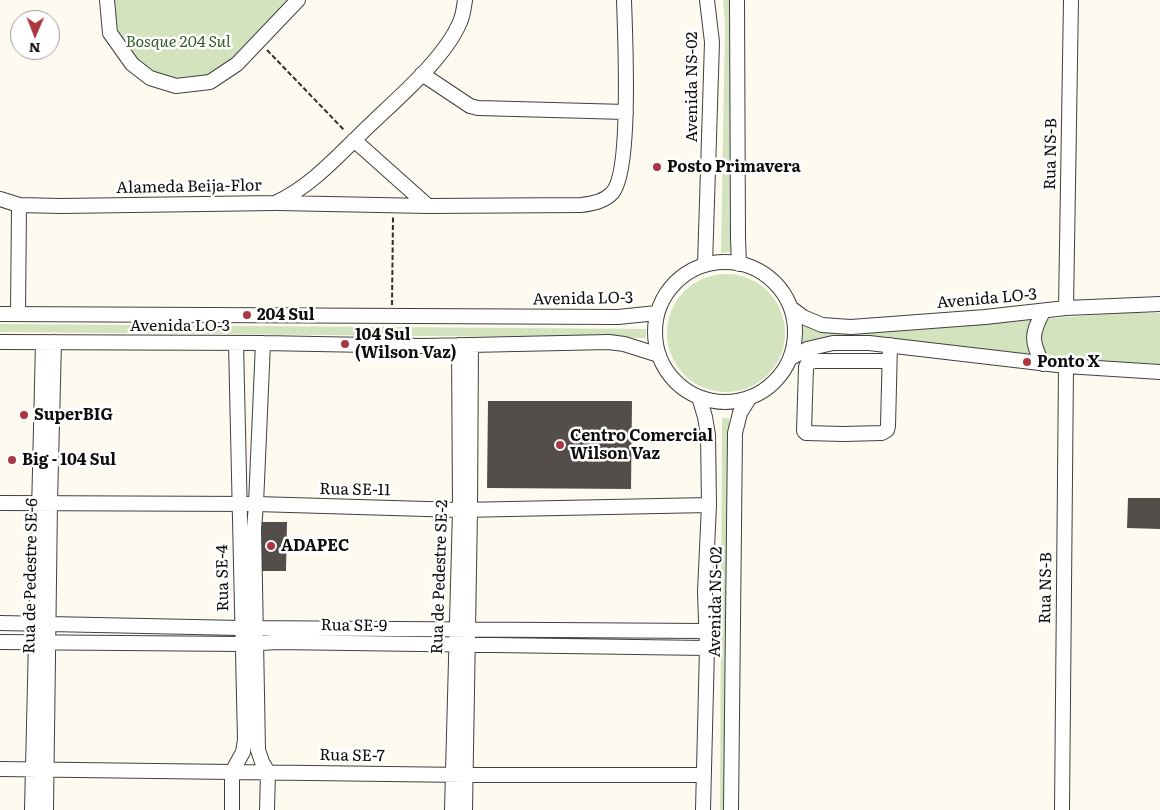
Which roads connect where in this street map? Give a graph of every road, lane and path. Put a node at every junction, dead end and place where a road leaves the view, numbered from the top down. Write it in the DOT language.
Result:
graph roads {
  1 [pos="107,0"];
  2 [pos="298,0"];
  3 [pos="465,0"];
  4 [pos="624,0"];
  5 [pos="707,0"];
  6 [pos="738,0"];
  7 [pos="1071,0"];
  8 [pos="258,42"];
  9 [pos="422,74"];
  10 [pos="626,112"];
  11 [pos="354,140"];
  12 [pos="0,199"];
  13 [pos="274,203"];
  14 [pos="19,205"];
  15 [pos="393,205"];
  16 [pos="428,206"];
  17 [pos="739,264"];
  18 [pos="705,265"];
  19 [pos="1160,304"];
  20 [pos="791,308"];
  21 [pos="1066,308"];
  22 [pos="1043,312"];
  23 [pos="657,313"];
  24 [pos="0,314"];
  25 [pos="18,314"];
  26 [pos="392,316"];
  27 [pos="0,342"];
  28 [pos="49,342"];
  29 [pos="236,343"];
  30 [pos="263,343"];
  31 [pos="465,345"];
  32 [pos="890,346"];
  33 [pos="659,355"];
  34 [pos="791,358"];
  35 [pos="889,361"];
  36 [pos="1043,364"];
  37 [pos="1066,366"];
  38 [pos="1160,372"];
  39 [pos="699,397"];
  40 [pos="750,398"];
  41 [pos="0,503"];
  42 [pos="44,503"];
  43 [pos="239,504"];
  44 [pos="256,504"];
  45 [pos="708,505"];
  46 [pos="465,510"];
  47 [pos="0,623"];
  48 [pos="42,623"];
  49 [pos="248,628"];
  50 [pos="463,629"];
  51 [pos="705,631"];
  52 [pos="0,642"];
  53 [pos="41,642"];
  54 [pos="249,644"];
  55 [pos="462,645"];
  56 [pos="706,648"];
  57 [pos="0,768"];
  58 [pos="39,769"];
  59 [pos="232,772"];
  60 [pos="268,772"];
  61 [pos="459,775"];
  62 [pos="703,775"];
  63 [pos="32,810"];
  64 [pos="46,810"];
  65 [pos="232,810"];
  66 [pos="267,810"];
  67 [pos="452,810"];
  68 [pos="465,810"];
  69 [pos="703,810"];
  70 [pos="731,810"];
  71 [pos="1062,810"];
  1 -- 8 [label="street"];
  2 -- 8 [label="street"];
  3 -- 9 [label="street, Alameda Beija-Flor"];
  4 -- 10 [label="street"];
  5 -- 18 [label="street, Avenida NS-02"];
  6 -- 17 [label="street"];
  7 -- 21 [label="street, Rua NS-B"];
  8 -- 11 [label="path"];
  9 -- 10 [label="street"];
  9 -- 11 [label="street, Alameda Beija-Flor"];
  10 -- 16 [label="street"];
  11 -- 13 [label="street, Alameda Beija-Flor"];
  11 -- 16 [label="street"];
  12 -- 14 [label="street, Alameda Beija-Flor"];
  13 -- 14 [label="street, Alameda Beija-Flor"];
  13 -- 15 [label="street"];
  14 -- 25 [label="street"];
  15 -- 16 [label="street"];
  15 -- 26 [label="path"];
  17 -- 18 [label="street"];
  17 -- 20 [label="street"];
  18 -- 23 [label="street"];
  19 -- 21 [label="street, Avenida LO-3"];
  20 -- 22 [label="street, Avenida LO-3"];
  20 -- 34 [label="street"];
  21 -- 22 [label="street, Avenida LO-3"];
  22 -- 36 [label="street"];
  23 -- 26 [label="street, Avenida LO-3"];
  23 -- 33 [label="street"];
  24 -- 25 [label="street, Avenida LO-3"];
  25 -- 26 [label="street, Avenida LO-3"];
  27 -- 28 [label="street, Avenida LO-3"];
  28 -- 29 [label="street, Avenida LO-3"];
  28 -- 42 [label="street, Rua de Pedestre SE-6"];
  29 -- 30 [label="street, Avenida LO-3"];
  29 -- 43 [label="street, Rua SE-4"];
  30 -- 31 [label="street, Avenida LO-3"];
  30 -- 44 [label="street, Rua SE-4"];
  31 -- 33 [label="street, Avenida LO-3"];
  31 -- 46 [label="street, Rua de Pedestre SE-2"];
  32 -- 34 [label="street"];
  32 -- 35 [label="street"];
  32 -- 36 [label="street"];
  33 -- 39 [label="street"];
  34 -- 40 [label="street"];
  35 -- 35 [label="street"];
  36 -- 37 [label="street"];
  37 -- 38 [label="street"];
  37 -- 71 [label="street, Rua NS-B"];
  39 -- 40 [label="street"];
  39 -- 45 [label="street, Avenida NS-02"];
  40 -- 70 [label="street, Avenida NS-02"];
  41 -- 42 [label="street, Rua SE-11"];
  42 -- 43 [label="street, Rua SE-11"];
  42 -- 48 [label="street, Rua de Pedestre SE-6"];
  43 -- 44 [label="street, Rua SE-11"];
  43 -- 49 [label="street, Rua SE-4"];
  44 -- 46 [label="street, Rua SE-11"];
  44 -- 49 [label="street, Rua SE-4"];
  45 -- 46 [label="street, Rua SE-11"];
  45 -- 51 [label="street, Avenida NS-02"];
  46 -- 50 [label="street, Rua de Pedestre SE-2"];
  47 -- 48 [label="street, Rua SE-9"];
  48 -- 49 [label="street, Rua SE-9"];
  48 -- 53 [label="street, Rua de Pedestre SE-6"];
  49 -- 50 [label="street, Rua SE-9"];
  49 -- 54 [label="street, Rua SE-4"];
  50 -- 51 [label="street, Rua SE-9"];
  50 -- 55 [label="street, Rua de Pedestre SE-2"];
  51 -- 56 [label="street, Avenida NS-02"];
  52 -- 53 [label="street, Rua SE-9"];
  53 -- 54 [label="street, Rua SE-9"];
  53 -- 58 [label="street, Rua de Pedestre SE-6"];
  54 -- 55 [label="street, Rua SE-9"];
  54 -- 59 [label="street, Rua SE-4"];
  54 -- 60 [label="street, Rua SE-4"];
  55 -- 56 [label="street, Rua SE-9"];
  55 -- 61 [label="street, Rua de Pedestre SE-2"];
  56 -- 62 [label="street, Avenida NS-02"];
  57 -- 58 [label="street, Rua SE-7"];
  58 -- 59 [label="street, Rua SE-7"];
  58 -- 63 [label="street, Rua de Pedestre SE-6"];
  58 -- 64 [label="street, Rua de Pedestre SE-6"];
  59 -- 60 [label="street, Rua SE-7"];
  59 -- 65 [label="street, Rua SE-4"];
  60 -- 61 [label="street, Rua SE-7"];
  60 -- 66 [label="street, Rua SE-4"];
  61 -- 62 [label="street, Rua SE-7"];
  61 -- 67 [label="street, Rua de Pedestre SE-2"];
  61 -- 68 [label="street, Rua de Pedestre SE-2"];
  62 -- 69 [label="street, Avenida NS-02"];
}
